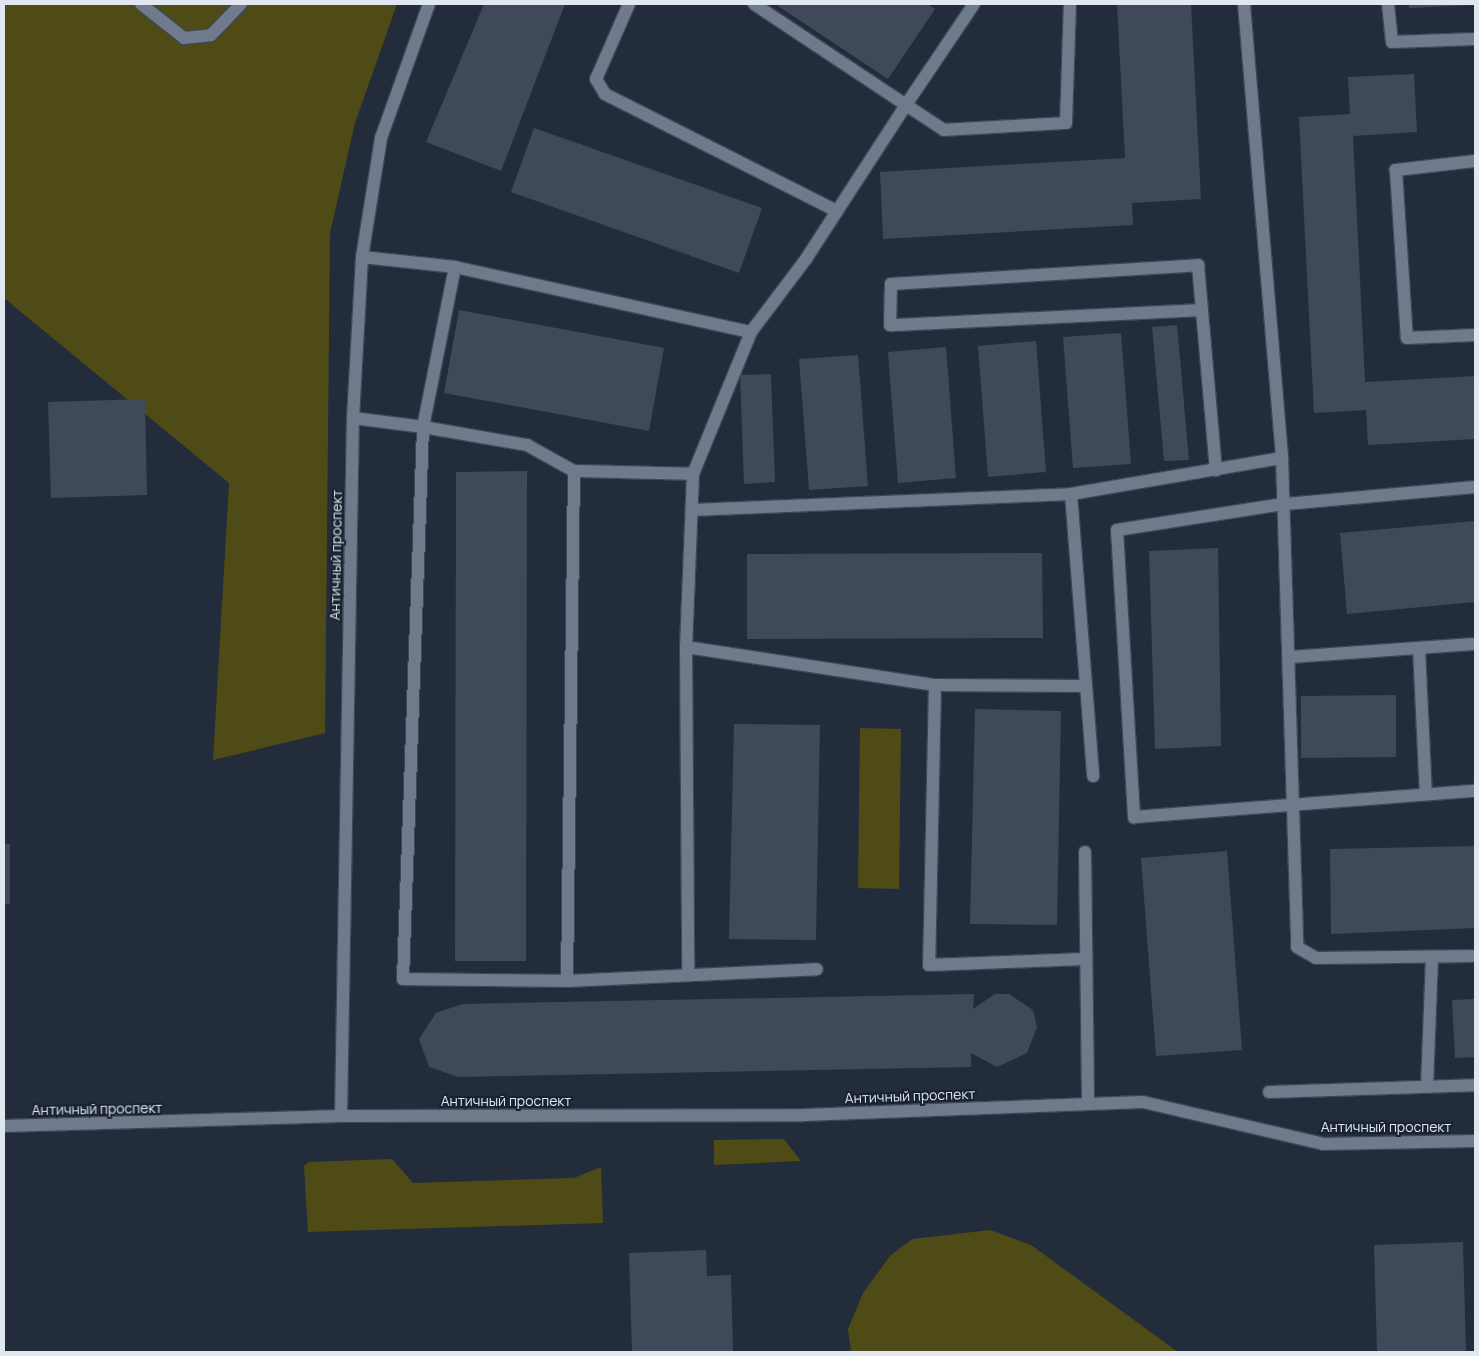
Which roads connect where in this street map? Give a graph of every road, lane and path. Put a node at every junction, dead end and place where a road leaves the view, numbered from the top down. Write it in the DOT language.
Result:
graph roads {
  1 [pos="141,4"];
  2 [pos="241,4"];
  3 [pos="429,4"];
  4 [pos="628,4"];
  5 [pos="754,4"];
  6 [pos="974,4"];
  7 [pos="1070,4"];
  8 [pos="1244,4"];
  9 [pos="1388,4"];
  10 [pos="1475,39"];
  11 [pos="906,105"];
  12 [pos="1475,161"];
  13 [pos="837,211"];
  14 [pos="362,257"];
  15 [pos="455,267"];
  16 [pos="1202,310"];
  17 [pos="751,332"];
  18 [pos="1475,335"];
  19 [pos="353,418"];
  20 [pos="423,428"];
  21 [pos="1282,458"];
  22 [pos="1216,470"];
  23 [pos="574,471"];
  24 [pos="693,474"];
  25 [pos="1475,488"];
  26 [pos="1071,494"];
  27 [pos="1283,504"];
  28 [pos="692,510"];
  29 [pos="1475,644"];
  30 [pos="686,647"];
  31 [pos="1420,648"];
  32 [pos="1290,656"];
  33 [pos="935,685"];
  34 [pos="1085,686"];
  35 [pos="1093,776"];
  36 [pos="1475,791"];
  37 [pos="1426,794"];
  38 [pos="1295,801"];
  39 [pos="1085,852"];
  40 [pos="1475,956"];
  41 [pos="1432,957"];
  42 [pos="1086,959"];
  43 [pos="816,969"];
  44 [pos="688,973"];
  45 [pos="567,980"];
  46 [pos="1475,1085"];
  47 [pos="1428,1087"];
  48 [pos="1269,1092"];
  49 [pos="1088,1104"];
  50 [pos="342,1116"];
  51 [pos="4,1126"];
  52 [pos="1475,1141"];
  1 -- 2 [label="street"];
  3 -- 14 [label="street, Античный проспект"];
  4 -- 13 [label="street"];
  5 -- 11 [label="street"];
  6 -- 11 [label="street"];
  7 -- 11 [label="street"];
  8 -- 21 [label="street"];
  9 -- 10 [label="street"];
  11 -- 13 [label="street"];
  12 -- 18 [label="street"];
  13 -- 17 [label="street"];
  14 -- 15 [label="street"];
  14 -- 19 [label="street, Античный проспект"];
  15 -- 17 [label="street"];
  15 -- 20 [label="street"];
  16 -- 16 [label="street"];
  16 -- 22 [label="street"];
  17 -- 24 [label="street"];
  19 -- 20 [label="street"];
  19 -- 50 [label="street, Античный проспект"];
  20 -- 23 [label="street"];
  20 -- 45 [label="street"];
  21 -- 22 [label="street"];
  21 -- 27 [label="street"];
  22 -- 26 [label="street"];
  23 -- 24 [label="street"];
  23 -- 45 [label="street"];
  24 -- 28 [label="street"];
  25 -- 27 [label="street"];
  26 -- 28 [label="street"];
  26 -- 34 [label="street"];
  27 -- 32 [label="street"];
  27 -- 38 [label="street"];
  28 -- 30 [label="street"];
  29 -- 31 [label="street"];
  30 -- 33 [label="street"];
  30 -- 44 [label="street"];
  31 -- 32 [label="street"];
  31 -- 37 [label="street"];
  32 -- 38 [label="street"];
  33 -- 34 [label="street"];
  33 -- 42 [label="street"];
  34 -- 35 [label="street"];
  36 -- 37 [label="street"];
  37 -- 38 [label="street"];
  38 -- 41 [label="street"];
  39 -- 42 [label="street"];
  40 -- 41 [label="street"];
  41 -- 47 [label="street"];
  42 -- 49 [label="street"];
  43 -- 44 [label="street"];
  44 -- 45 [label="street"];
  46 -- 47 [label="street"];
  47 -- 48 [label="street"];
  49 -- 50 [label="street, Античный проспект"];
  49 -- 52 [label="street, Античный проспект"];
  50 -- 51 [label="street, Античный проспект"];
}
